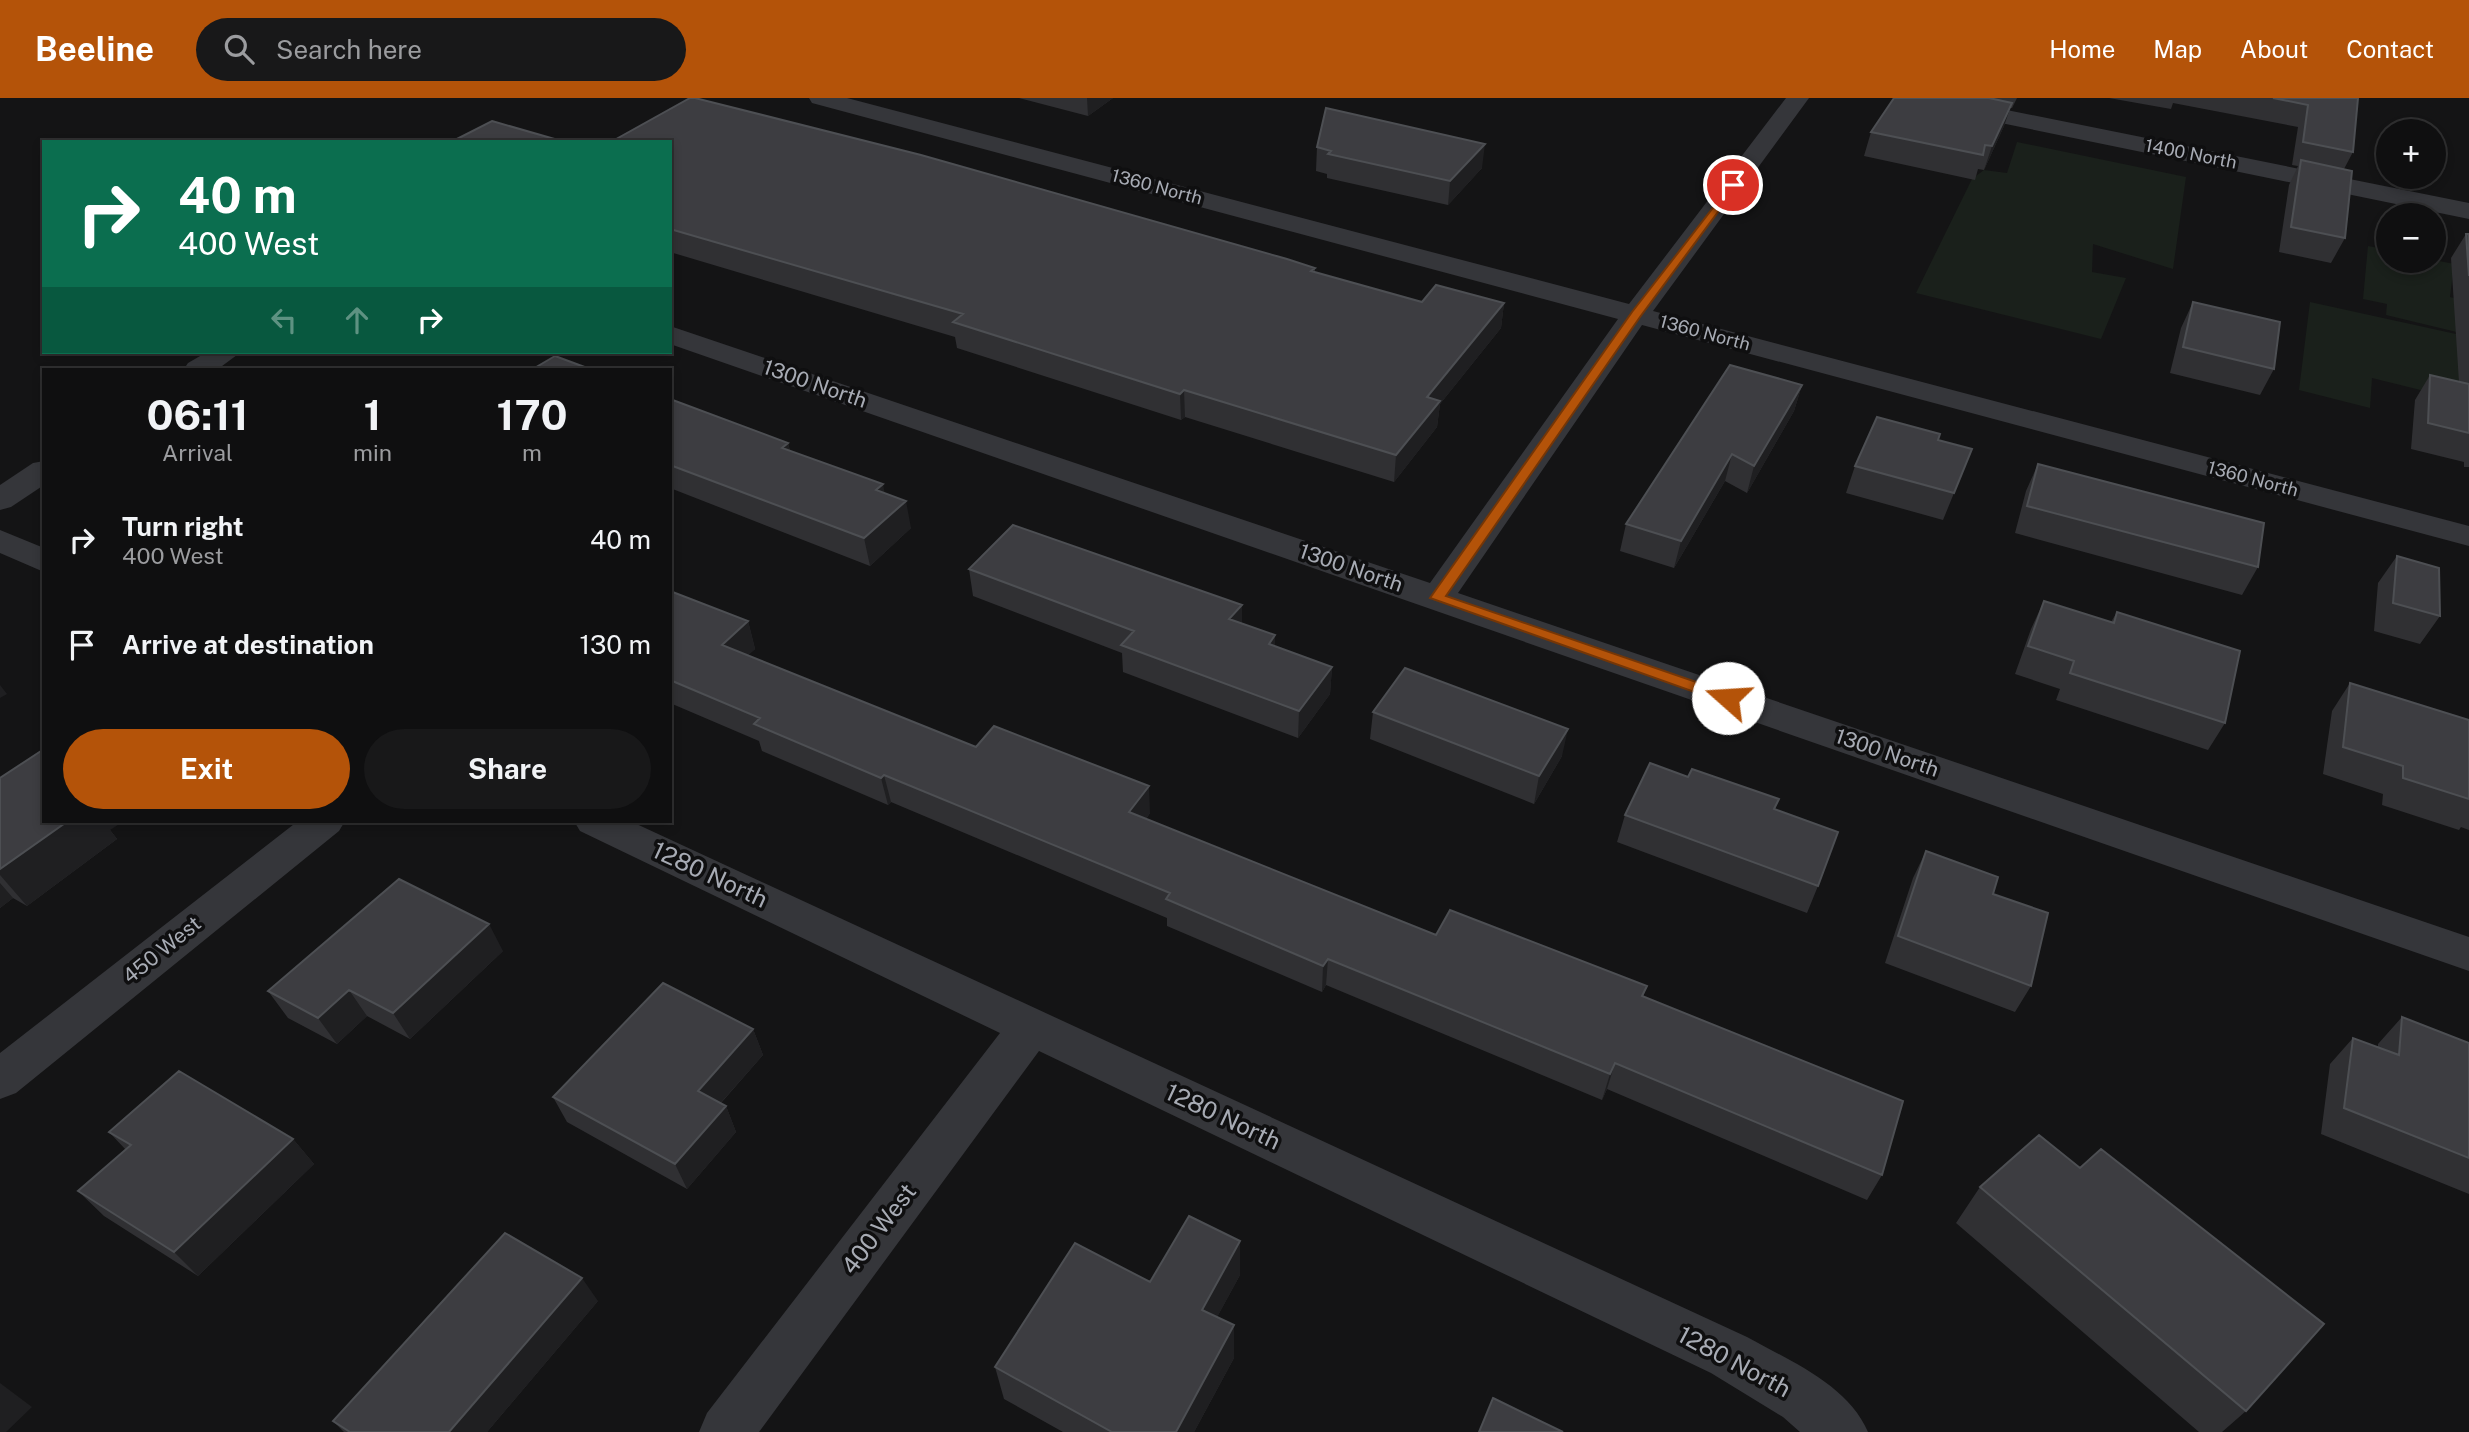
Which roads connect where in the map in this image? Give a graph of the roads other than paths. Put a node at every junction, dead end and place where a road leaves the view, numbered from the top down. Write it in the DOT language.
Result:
graph roads {
  1 [pos="820,98"];
  2 [pos="1798,98"];
  3 [pos="1913,98"];
  4 [pos="2469,211"];
  5 [pos="1636,314"];
  6 [pos="672,335"];
  7 [pos="224,354"];
  8 [pos="200,368"];
  9 [pos="42,471"];
  10 [pos="0,500"];
  11 [pos="2469,536"];
  12 [pos="0,540"];
  13 [pos="42,560"];
  14 [pos="1437,598"];
  15 [pos="322,823"];
  16 [pos="598,823"];
  17 [pos="2469,954"];
  18 [pos="1031,1027"];
  19 [pos="0,1079"];
  20 [pos="726,1432"];
  21 [pos="1840,1432"];
  1 -- 5 [label="street, 1360 North"];
  2 -- 5 [label="street"];
  3 -- 4 [label="street, 1400 North"];
  5 -- 11 [label="street, 1360 North"];
  5 -- 14 [label="street"];
  6 -- 14 [label="street, 1300 North"];
  7 -- 8 [label="street"];
  9 -- 10 [label="street"];
  12 -- 13 [label="street"];
  14 -- 17 [label="street, 1300 North"];
  15 -- 19 [label="street, 450 West"];
  16 -- 18 [label="street, 1280 North"];
  18 -- 20 [label="street, 400 West"];
  18 -- 21 [label="street, 1280 North"];
}
